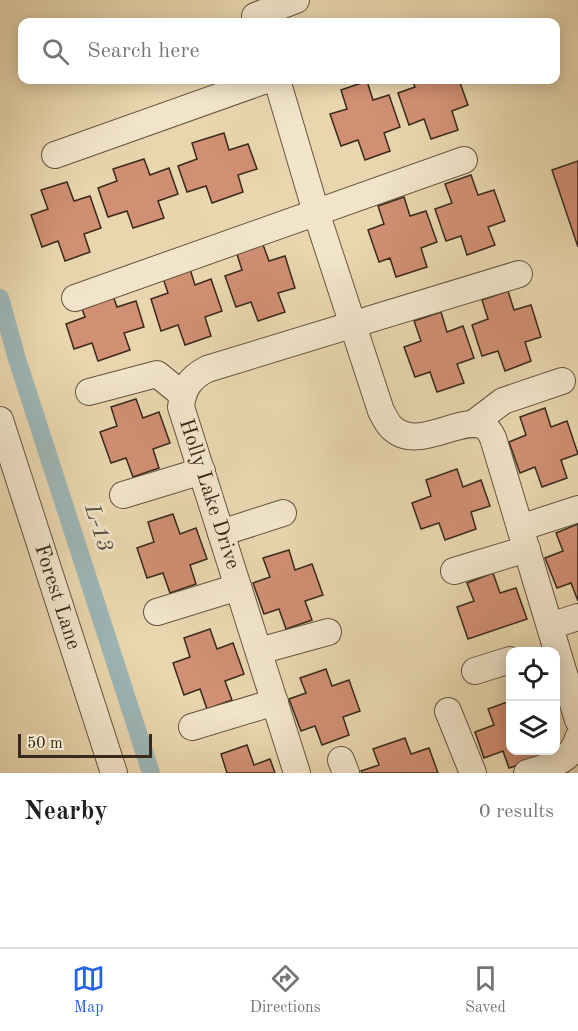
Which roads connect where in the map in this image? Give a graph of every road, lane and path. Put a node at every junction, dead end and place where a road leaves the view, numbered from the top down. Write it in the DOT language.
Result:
graph roads {
  1 [pos="296,0"];
  2 [pos="255,13"];
  3 [pos="255,84"];
  4 [pos="278,84"];
  5 [pos="55,155"];
  6 [pos="464,160"];
  7 [pos="316,212"];
  8 [pos="519,274"];
  9 [pos="75,298"];
  10 [pos="353,325"];
  11 [pos="562,381"];
  12 [pos="90,392"];
  13 [pos="183,395"];
  14 [pos="0,420"];
  15 [pos="474,423"];
  16 [pos="201,471"];
  17 [pos="123,495"];
  18 [pos="578,509"];
  19 [pos="283,513"];
  20 [pos="221,533"];
  21 [pos="523,538"];
  22 [pos="454,571"];
  23 [pos="238,587"];
  24 [pos="157,612"];
  25 [pos="578,616"];
  26 [pos="328,632"];
  27 [pos="547,641"];
  28 [pos="259,651"];
  29 [pos="506,661"];
  30 [pos="476,671"];
  31 [pos="275,702"];
  32 [pos="448,711"];
  33 [pos="578,720"];
  34 [pos="192,727"];
  35 [pos="571,756"];
  36 [pos="114,773"];
  37 [pos="297,773"];
  38 [pos="473,773"];
  39 [pos="527,773"];
  1 -- 2 [label="street"];
  3 -- 5 [label="street"];
  4 -- 7 [label="street"];
  6 -- 7 [label="street"];
  7 -- 9 [label="street"];
  7 -- 10 [label="street"];
  8 -- 10 [label="street, Holly Lake Drive"];
  10 -- 13 [label="street, Holly Lake Drive"];
  10 -- 15 [label="street"];
  11 -- 15 [label="street"];
  12 -- 13 [label="street"];
  13 -- 16 [label="street, Holly Lake Drive"];
  14 -- 36 [label="street, Forest Lane"];
  15 -- 21 [label="street"];
  16 -- 17 [label="street"];
  16 -- 20 [label="street, Holly Lake Drive"];
  18 -- 21 [label="street"];
  19 -- 20 [label="street"];
  20 -- 23 [label="street, Holly Lake Drive"];
  21 -- 22 [label="street"];
  21 -- 27 [label="street"];
  23 -- 24 [label="street"];
  23 -- 28 [label="street, Holly Lake Drive"];
  25 -- 27 [label="street"];
  26 -- 28 [label="street"];
  27 -- 33 [label="street"];
  28 -- 31 [label="street, Holly Lake Drive"];
  29 -- 30 [label="street"];
  31 -- 34 [label="street"];
  31 -- 37 [label="street, Holly Lake Drive"];
  32 -- 38 [label="street"];
  35 -- 39 [label="street"];
}
